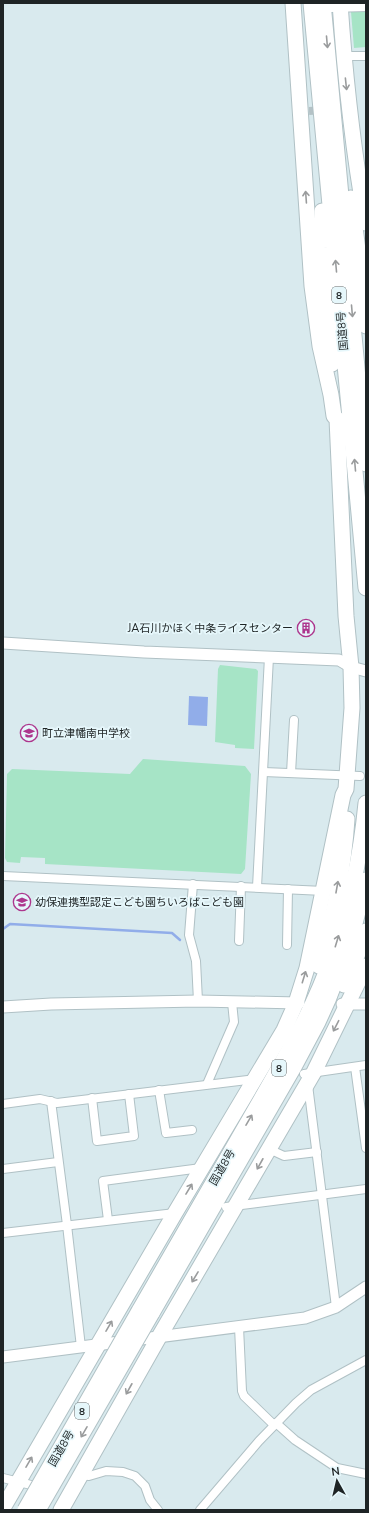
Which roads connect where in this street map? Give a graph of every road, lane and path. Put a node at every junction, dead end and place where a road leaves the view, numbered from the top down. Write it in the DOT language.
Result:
graph roads {
  1 [pos="317,5"];
  2 [pos="366,7"];
  3 [pos="344,56"];
  4 [pos="366,56"];
  5 [pos="342,106"];
  6 [pos="364,231"];
  7 [pos="366,326"];
  8 [pos="336,419"];
  9 [pos="366,464"];
  10 [pos="366,588"];
  11 [pos="3,643"];
  12 [pos="269,657"];
  13 [pos="351,667"];
  14 [pos="366,671"];
  15 [pos="294,720"];
  16 [pos="264,772"];
  17 [pos="291,773"];
  18 [pos="351,780"];
  19 [pos="366,803"];
  20 [pos="3,876"];
  21 [pos="366,880"];
  22 [pos="193,884"];
  23 [pos="241,886"];
  24 [pos="257,887"];
  25 [pos="288,889"];
  26 [pos="324,891"];
  27 [pos="366,931"];
  28 [pos="239,941"];
  29 [pos="287,945"];
  30 [pos="366,966"];
  31 [pos="198,1001"];
  32 [pos="232,1002"];
  33 [pos="297,1003"];
  34 [pos="344,1004"];
  35 [pos="366,1004"];
  36 [pos="3,1007"];
  37 [pos="366,1065"];
  38 [pos="355,1067"];
  39 [pos="277,1070"];
  40 [pos="309,1076"];
  41 [pos="259,1078"];
  42 [pos="207,1084"];
  43 [pos="160,1090"];
  44 [pos="129,1094"];
  45 [pos="92,1098"];
  46 [pos="51,1101"];
  47 [pos="3,1104"];
  48 [pos="192,1130"];
  49 [pos="366,1148"];
  50 [pos="269,1149"];
  51 [pos="317,1152"];
  52 [pos="246,1153"];
  53 [pos="58,1162"];
  54 [pos="3,1168"];
  55 [pos="201,1168"];
  56 [pos="366,1189"];
  57 [pos="322,1194"];
  58 [pos="231,1206"];
  59 [pos="180,1212"];
  60 [pos="108,1220"];
  61 [pos="67,1225"];
  62 [pos="3,1233"];
  63 [pos="366,1287"];
  64 [pos="336,1307"];
  65 [pos="146,1312"];
  66 [pos="239,1327"];
  67 [pos="159,1337"];
  68 [pos="98,1345"];
  69 [pos="81,1347"];
  70 [pos="3,1356"];
  71 [pos="366,1360"];
  72 [pos="275,1424"];
  73 [pos="366,1474"];
  74 [pos="81,1475"];
  75 [pos="17,1482"];
  76 [pos="64,1503"];
  77 [pos="3,1508"];
  78 [pos="25,1510"];
  79 [pos="38,1510"];
  80 [pos="158,1510"];
  81 [pos="200,1510"];
  1 -- 2 [label="street"];
  1 -- 3 [label="highway"];
  1 -- 5 [label="highway, 国道8号 / 8, one-way"];
  1 -- 8 [label="highway"];
  8 -- 1 [label="highway, one-way"];
  10 -- 1 [label="highway, 国道8号 / 8, one-way"];
  3 -- 4 [label="street"];
  3 -- 5 [label="highway, one-way"];
  5 -- 6 [label="highway"];
  5 -- 7 [label="highway, 8"];
  5 -- 9 [label="highway, 国道8号 / 8, one-way"];
  8 -- 13 [label="highway"];
  11 -- 12 [label="street"];
  12 -- 13 [label="street"];
  12 -- 16 [label="street"];
  13 -- 14 [label="street"];
  13 -- 18 [label="highway"];
  15 -- 17 [label="street"];
  16 -- 17 [label="street"];
  16 -- 24 [label="street"];
  17 -- 18 [label="street"];
  18 -- 26 [label="highway"];
  39 -- 18 [label="highway, 8, one-way"];
  39 -- 19 [label="highway, 国道8号 / 8, one-way"];
  20 -- 22 [label="street"];
  21 -- 52 [label="highway, 国道8号 / 8"];
  22 -- 23 [label="street"];
  22 -- 31 [label="street"];
  23 -- 24 [label="street"];
  23 -- 28 [label="street"];
  24 -- 25 [label="street"];
  25 -- 26 [label="street"];
  25 -- 29 [label="street"];
  33 -- 26 [label="highway, one-way"];
  27 -- 52 [label="highway, 8"];
  30 -- 34 [label="highway"];
  31 -- 32 [label="street"];
  31 -- 36 [label="street"];
  32 -- 33 [label="street"];
  32 -- 42 [label="street"];
  33 -- 41 [label="highway"];
  34 -- 35 [label="street"];
  34 -- 40 [label="highway, one-way"];
  37 -- 38 [label="street"];
  38 -- 40 [label="street"];
  38 -- 49 [label="street"];
  65 -- 39 [label="highway, 国道8号 / 8, one-way"];
  40 -- 50 [label="highway"];
  40 -- 51 [label="street"];
  41 -- 42 [label="street"];
  41 -- 55 [label="highway"];
  42 -- 43 [label="street"];
  43 -- 44 [label="street"];
  43 -- 48 [label="street"];
  44 -- 45 [label="street"];
  44 -- 45 [label="street"];
  45 -- 46 [label="street"];
  46 -- 47 [label="street"];
  46 -- 53 [label="street"];
  50 -- 51 [label="street"];
  50 -- 58 [label="highway, one-way"];
  51 -- 57 [label="street"];
  52 -- 65 [label="highway, 国道8号 / 8"];
  53 -- 54 [label="street"];
  53 -- 61 [label="street"];
  59 -- 55 [label="highway, one-way"];
  55 -- 60 [label="street"];
  56 -- 57 [label="street"];
  57 -- 58 [label="street"];
  57 -- 64 [label="street"];
  58 -- 67 [label="highway, one-way"];
  59 -- 60 [label="street"];
  68 -- 59 [label="highway, one-way"];
  60 -- 61 [label="street"];
  61 -- 62 [label="street"];
  61 -- 69 [label="street"];
  63 -- 64 [label="street"];
  64 -- 66 [label="street"];
  65 -- 78 [label="highway, 国道8号 / 8, bridge"];
  65 -- 79 [label="highway, 国道8号 / 8, one-way, bridge"];
  66 -- 67 [label="street"];
  66 -- 72 [label="street"];
  67 -- 68 [label="street"];
  67 -- 74 [label="highway, one-way"];
  68 -- 69 [label="street"];
  75 -- 68 [label="highway, one-way"];
  69 -- 70 [label="street"];
  71 -- 72 [label="street"];
  72 -- 73 [label="street"];
  72 -- 81 [label="street"];
  74 -- 76 [label="highway"];
  74 -- 80 [label="street"];
  75 -- 77 [label="highway"];
}
